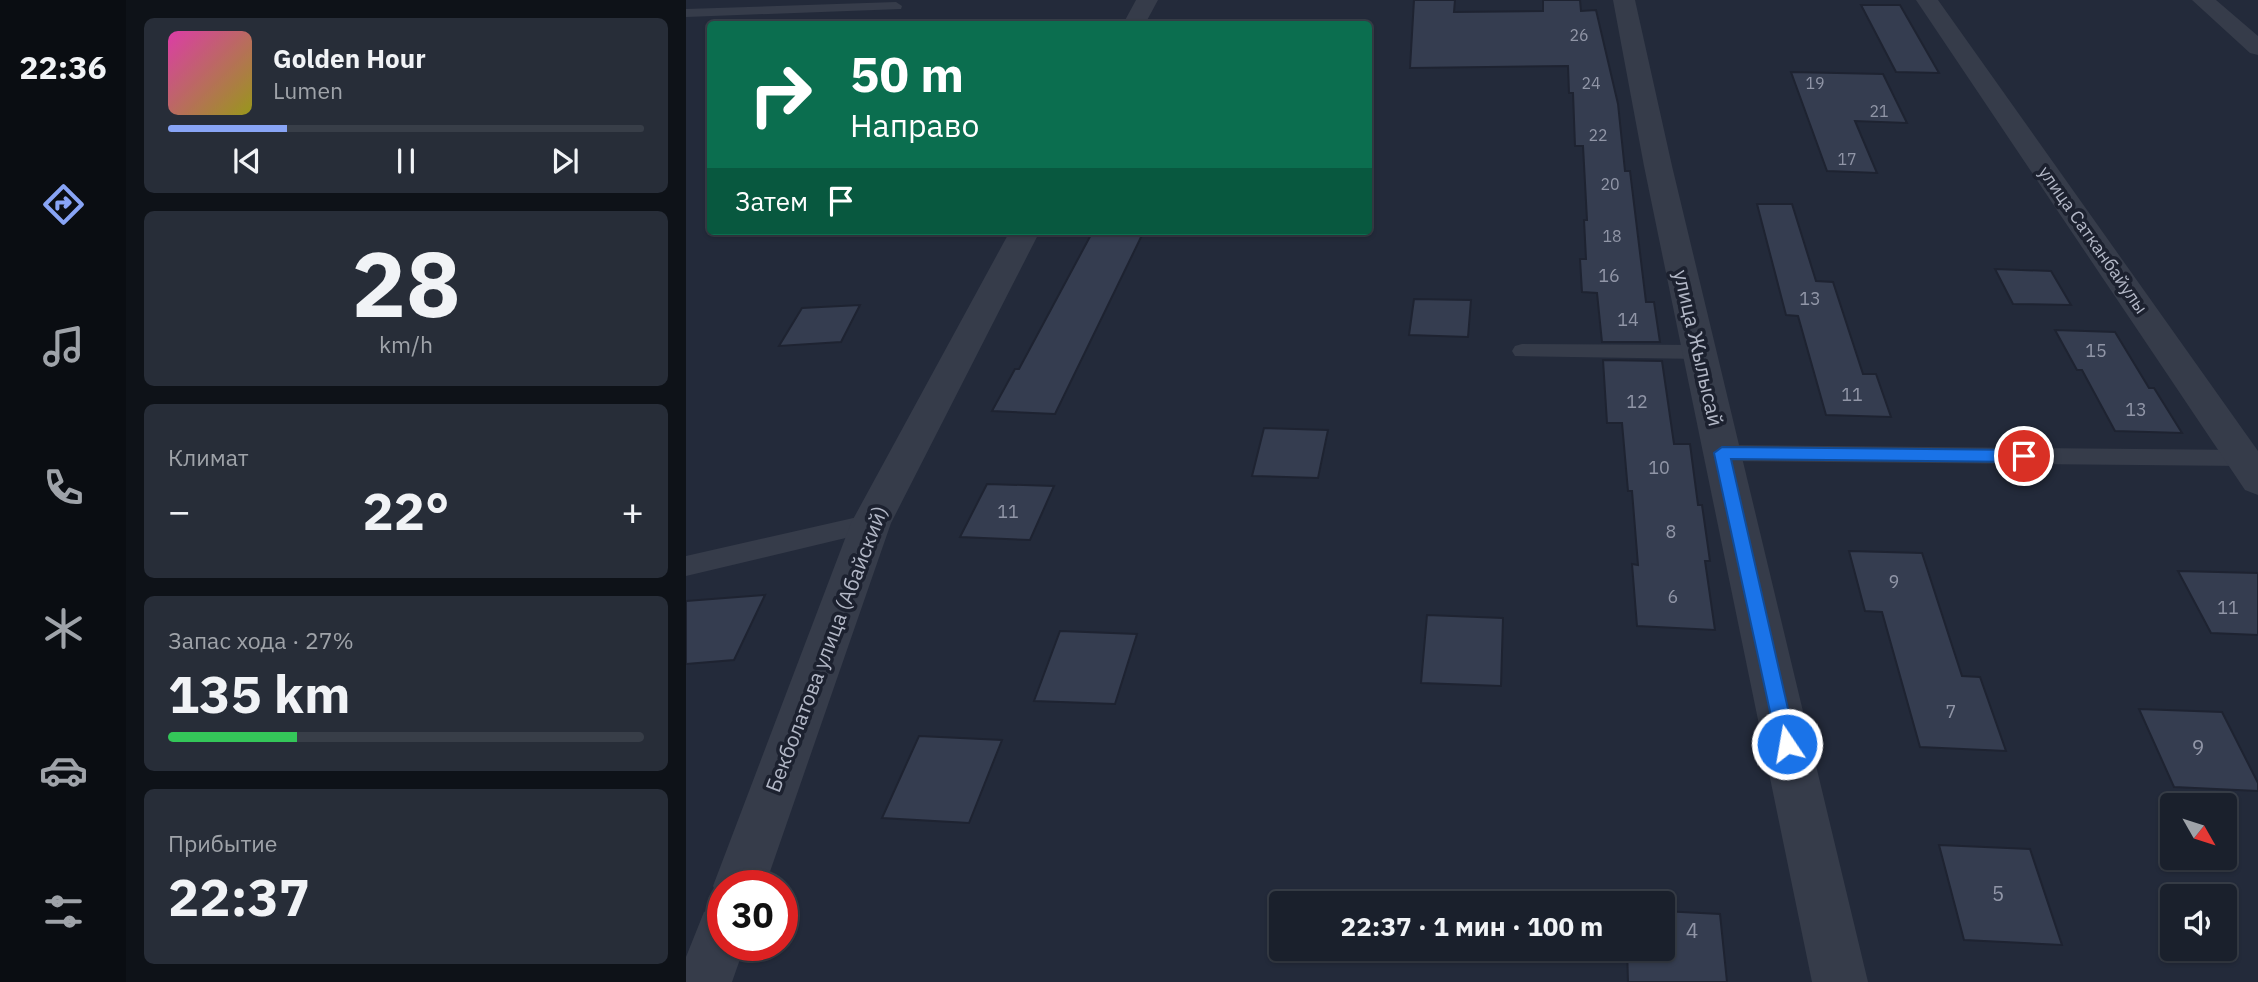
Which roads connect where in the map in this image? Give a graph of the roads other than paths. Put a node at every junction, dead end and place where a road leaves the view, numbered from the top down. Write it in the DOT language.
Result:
graph roads {
  1 [pos="1147,0"];
  2 [pos="1624,0"];
  3 [pos="1927,0"];
  4 [pos="2203,0"];
  5 [pos="896,6"];
  6 [pos="686,13"];
  7 [pos="1136,21"];
  8 [pos="2258,48"];
  9 [pos="1023,235"];
  10 [pos="1522,351"];
  11 [pos="1700,352"];
  12 [pos="1722,453"];
  13 [pos="2251,469"];
  14 [pos="871,523"];
  15 [pos="686,566"];
  16 [pos="745,870"];
  17 [pos="712,961"];
  18 [pos="704,982"];
  19 [pos="1840,982"];
  1 -- 7 [label="street"];
  2 -- 11 [label="street, улица Жылысай"];
  3 -- 13 [label="street, улица Сатканбайулы"];
  4 -- 8 [label="street"];
  5 -- 6 [label="lane"];
  9 -- 14 [label="street, Бекболатова улица (Абайский)"];
  10 -- 11 [label="lane"];
  11 -- 12 [label="street, улица Жылысай"];
  12 -- 13 [label="lane"];
  12 -- 19 [label="street, улица Жылысай"];
  14 -- 15 [label="lane"];
  14 -- 16 [label="street, Бекболатова улица (Абайский)"];
  17 -- 18 [label="street"];
}
